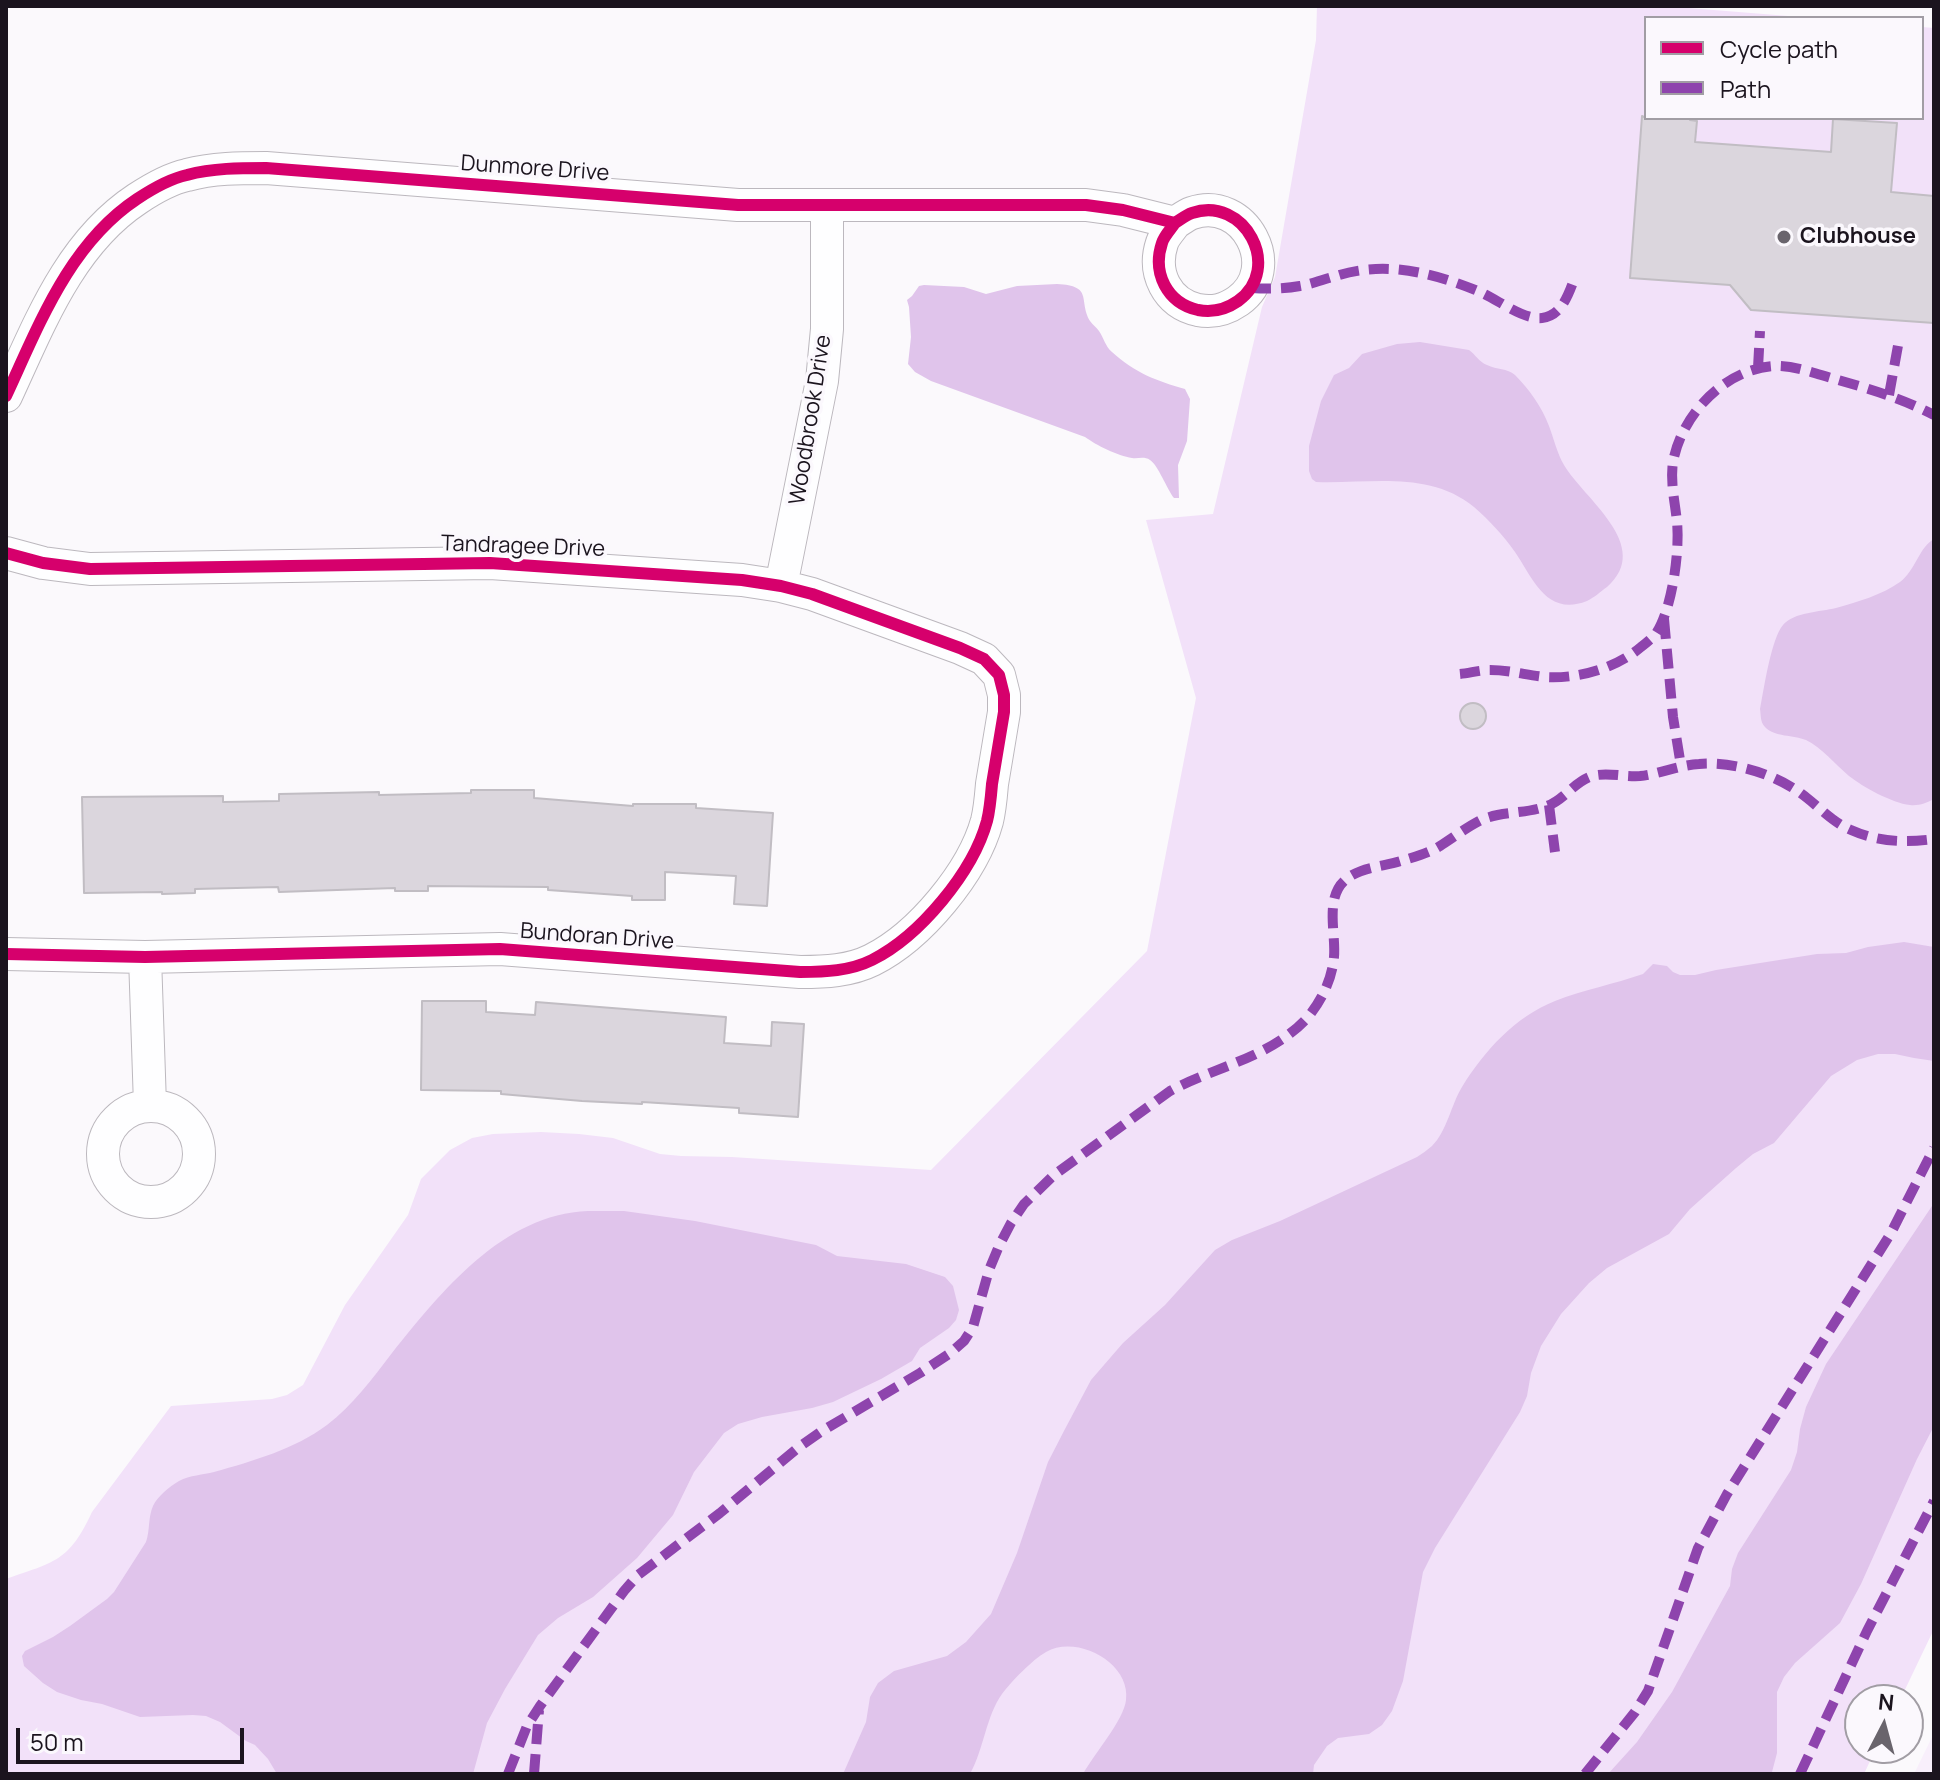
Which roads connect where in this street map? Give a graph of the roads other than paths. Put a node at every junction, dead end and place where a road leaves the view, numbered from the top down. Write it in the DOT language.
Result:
graph roads {
  1 [pos="827,206"];
  2 [pos="1175,223"];
  3 [pos="6,396"];
  4 [pos="6,553"];
  5 [pos="781,586"];
  6 [pos="1004,695"];
  7 [pos="6,954"];
  8 [pos="145,957"];
  9 [pos="150,1105"];
  1 -- 2 [label="street, Dunmore Drive"];
  1 -- 3 [label="street, Dunmore Drive"];
  1 -- 5 [label="street, Woodbrook Drive"];
  4 -- 5 [label="street, Tandragee Drive"];
  5 -- 6 [label="street, Tandragee Drive"];
  6 -- 8 [label="street, Bundoran Drive"];
  7 -- 8 [label="street, Bundoran Drive"];
  8 -- 9 [label="street"];
}
